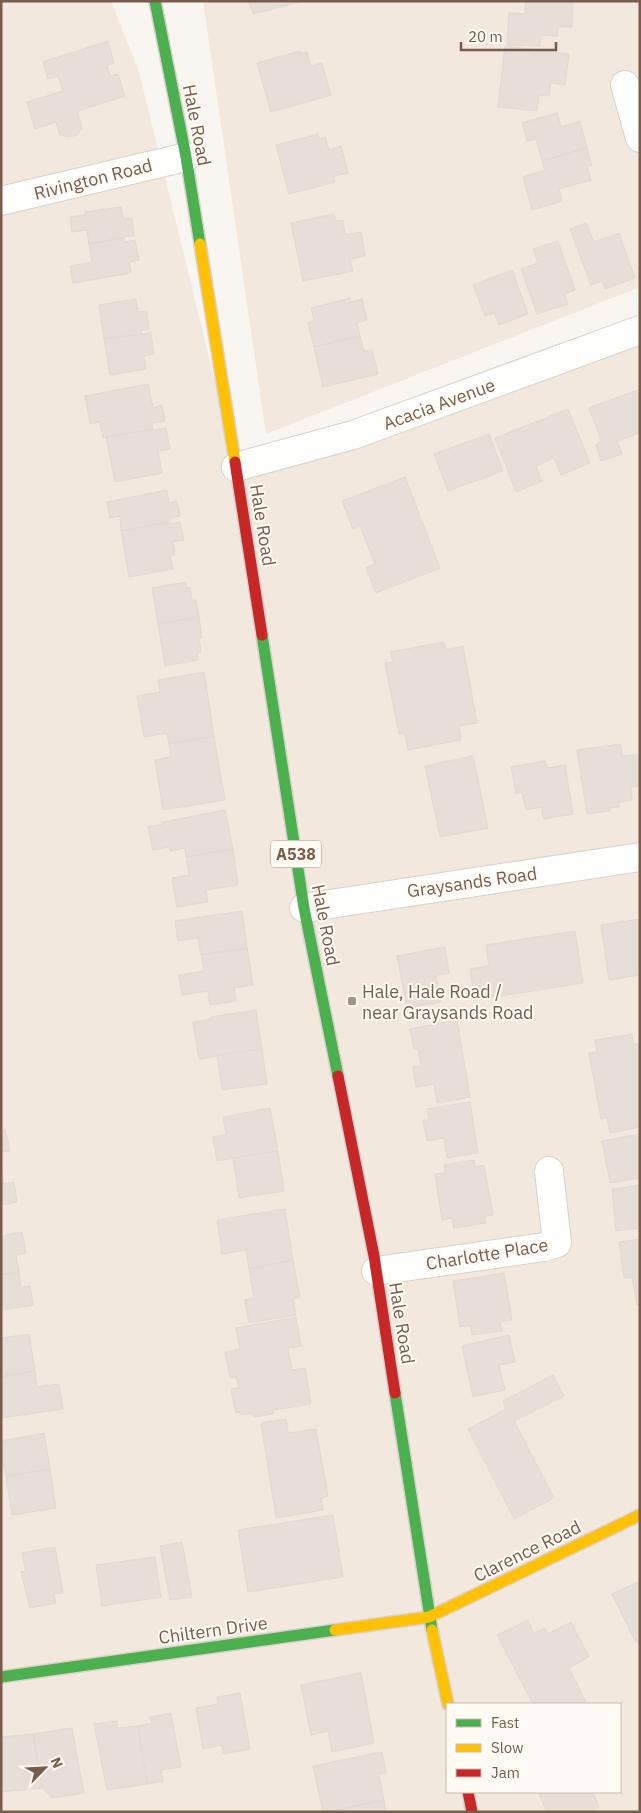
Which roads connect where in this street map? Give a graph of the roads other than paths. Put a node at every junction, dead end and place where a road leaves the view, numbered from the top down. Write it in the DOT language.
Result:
graph roads {
  1 [pos="155,1"];
  2 [pos="625,85"];
  3 [pos="640,138"];
  4 [pos="186,157"];
  5 [pos="1,201"];
  6 [pos="640,330"];
  7 [pos="236,467"];
  8 [pos="640,857"];
  9 [pos="304,908"];
  10 [pos="549,1171"];
  11 [pos="376,1271"];
  12 [pos="640,1515"];
  13 [pos="429,1618"];
  14 [pos="1,1677"];
  15 [pos="448,1703"];
  16 [pos="468,1793"];
  17 [pos="472,1812"];
  1 -- 4 [label="main road, Hale Road / A538"];
  2 -- 3 [label="street"];
  4 -- 5 [label="street, Rivington Road"];
  4 -- 7 [label="main road, Hale Road / A538"];
  6 -- 7 [label="street, Acacia Avenue"];
  7 -- 9 [label="main road, Hale Road / A538"];
  8 -- 9 [label="street, Graysands Road"];
  9 -- 11 [label="main road, Hale Road / A538"];
  10 -- 11 [label="street, Charlotte Place"];
  11 -- 13 [label="main road, Hale Road / A538"];
  12 -- 13 [label="main road, Clarence Road"];
  13 -- 14 [label="main road, Chiltern Drive"];
  13 -- 15 [label="main road, Hale Road / A538"];
  16 -- 17 [label="main road"];
}
